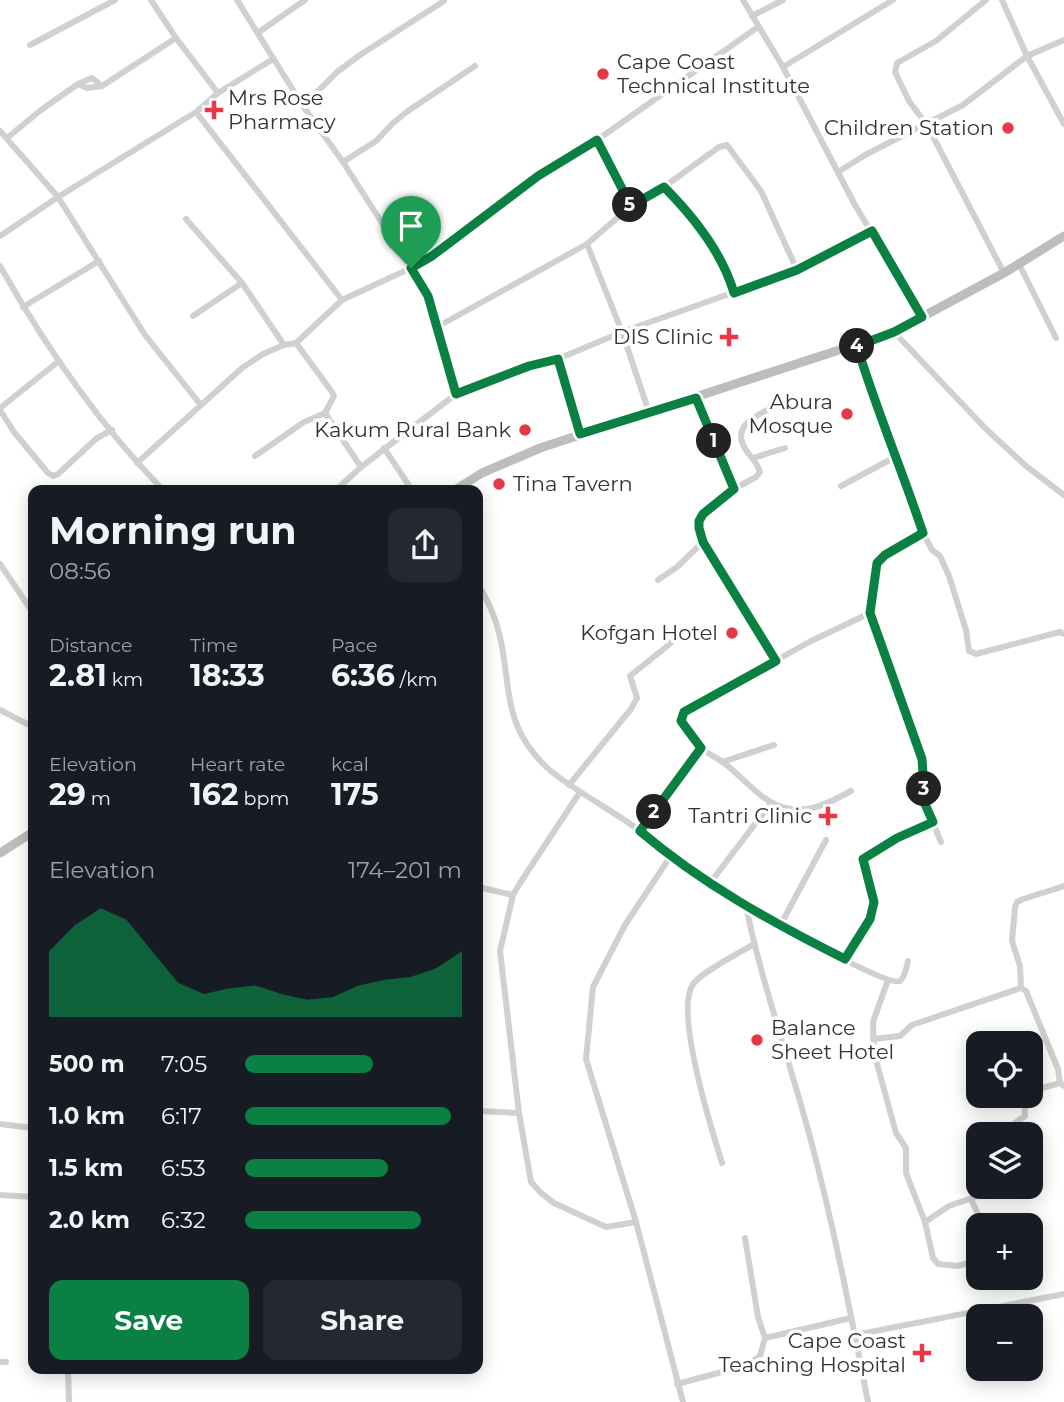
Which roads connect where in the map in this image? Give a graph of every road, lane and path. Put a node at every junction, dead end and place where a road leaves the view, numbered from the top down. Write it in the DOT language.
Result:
graph roads {
  1 [pos="115,0"];
  2 [pos="151,0"];
  3 [pos="237,0"];
  4 [pos="305,0"];
  5 [pos="743,0"];
  6 [pos="783,0"];
  7 [pos="893,0"];
  8 [pos="986,0"];
  9 [pos="1002,0"];
  10 [pos="444,1"];
  11 [pos="752,16"];
  12 [pos="758,27"];
  13 [pos="259,32"];
  14 [pos="176,38"];
  15 [pos="1064,40"];
  16 [pos="30,45"];
  17 [pos="1027,56"];
  18 [pos="273,59"];
  19 [pos="475,66"];
  20 [pos="783,67"];
  21 [pos="218,93"];
  22 [pos="303,106"];
  23 [pos="196,112"];
  24 [pos="1064,124"];
  25 [pos="927,125"];
  26 [pos="0,131"];
  27 [pos="7,138"];
  28 [pos="597,140"];
  29 [pos="343,162"];
  30 [pos="838,172"];
  31 [pos="664,187"];
  32 [pos="58,197"];
  33 [pos="631,206"];
  34 [pos="186,219"];
  35 [pos="872,231"];
  36 [pos="0,236"];
  37 [pos="1064,236"];
  38 [pos="587,244"];
  39 [pos="99,261"];
  40 [pos="1018,264"];
  41 [pos="0,266"];
  42 [pos="411,268"];
  43 [pos="797,270"];
  44 [pos="1004,273"];
  45 [pos="242,283"];
  46 [pos="734,293"];
  47 [pos="342,300"];
  48 [pos="23,307"];
  49 [pos="192,316"];
  50 [pos="922,317"];
  51 [pos="437,327"];
  52 [pos="622,332"];
  53 [pos="894,332"];
  54 [pos="1056,338"];
  55 [pos="296,343"];
  56 [pos="284,345"];
  57 [pos="857,346"];
  58 [pos="558,359"];
  59 [pos="59,361"];
  60 [pos="456,394"];
  61 [pos="696,398"];
  62 [pos="200,404"];
  63 [pos="773,407"];
  64 [pos="0,409"];
  65 [pos="649,412"];
  66 [pos="325,413"];
  67 [pos="112,430"];
  68 [pos="580,434"];
  69 [pos="384,448"];
  70 [pos="785,448"];
  71 [pos="255,456"];
  72 [pos="897,456"];
  73 [pos="753,458"];
  74 [pos="137,463"];
  75 [pos="361,467"];
  76 [pos="158,485"];
  77 [pos="341,485"];
  78 [pos="409,485"];
  79 [pos="464,485"];
  80 [pos="841,486"];
  81 [pos="734,489"];
  82 [pos="1064,495"];
  83 [pos="923,533"];
  84 [pos="703,542"];
  85 [pos="0,565"];
  86 [pos="657,580"];
  87 [pos="483,592"];
  88 [pos="28,606"];
  89 [pos="870,613"];
  90 [pos="1064,634"];
  91 [pos="671,643"];
  92 [pos="776,661"];
  93 [pos="0,710"];
  94 [pos="28,724"];
  95 [pos="774,746"];
  96 [pos="701,748"];
  97 [pos="722,762"];
  98 [pos="569,785"];
  99 [pos="851,791"];
  100 [pos="580,792"];
  101 [pos="771,803"];
  102 [pos="933,822"];
  103 [pos="640,831"];
  104 [pos="28,835"];
  105 [pos="826,840"];
  106 [pos="941,842"];
  107 [pos="0,853"];
  108 [pos="670,857"];
  109 [pos="710,883"];
  110 [pos="1064,886"];
  111 [pos="483,888"];
  112 [pos="513,895"];
  113 [pos="746,906"];
  114 [pos="781,924"];
  115 [pos="754,944"];
  116 [pos="845,959"];
  117 [pos="908,961"];
  118 [pos="888,980"];
  119 [pos="1021,988"];
  120 [pos="873,1039"];
  121 [pos="1062,1084"];
  122 [pos="1043,1088"];
  123 [pos="1024,1108"];
  124 [pos="483,1111"];
  125 [pos="519,1113"];
  126 [pos="1016,1122"];
  127 [pos="0,1124"];
  128 [pos="28,1127"];
  129 [pos="722,1163"];
  130 [pos="0,1195"];
  131 [pos="28,1197"];
  132 [pos="971,1199"];
  133 [pos="977,1213"];
  134 [pos="636,1222"];
  135 [pos="925,1222"];
  136 [pos="745,1238"];
  137 [pos="966,1264"];
  138 [pos="1064,1294"];
  139 [pos="851,1318"];
  140 [pos="855,1335"];
  141 [pos="765,1338"];
  142 [pos="68,1374"];
  143 [pos="677,1384"];
  144 [pos="69,1402"];
  145 [pos="682,1402"];
  146 [pos="868,1402"];
  1 -- 16 [label="street"];
  2 -- 14 [label="street"];
  3 -- 13 [label="street"];
  4 -- 13 [label="street"];
  5 -- 11 [label="street"];
  6 -- 11 [label="street"];
  7 -- 20 [label="street"];
  8 -- 25 [label="street"];
  9 -- 17 [label="street"];
  10 -- 22 [label="street"];
  11 -- 12 [label="street"];
  12 -- 20 [label="street"];
  12 -- 28 [label="street"];
  13 -- 18 [label="street"];
  14 -- 21 [label="street"];
  14 -- 27 [label="street"];
  15 -- 17 [label="street"];
  17 -- 24 [label="street"];
  17 -- 25 [label="street"];
  18 -- 21 [label="street"];
  18 -- 22 [label="street"];
  19 -- 29 [label="street"];
  20 -- 30 [label="street"];
  21 -- 23 [label="street"];
  22 -- 29 [label="street"];
  23 -- 32 [label="street"];
  23 -- 47 [label="street"];
  25 -- 30 [label="street"];
  25 -- 44 [label="street"];
  26 -- 27 [label="street"];
  27 -- 32 [label="street"];
  28 -- 33 [label="street"];
  28 -- 42 [label="street"];
  29 -- 42 [label="street"];
  30 -- 35 [label="street"];
  31 -- 33 [label="street"];
  31 -- 43 [label="street"];
  31 -- 46 [label="street"];
  32 -- 36 [label="street"];
  32 -- 39 [label="street"];
  33 -- 38 [label="street"];
  34 -- 45 [label="street"];
  35 -- 43 [label="street"];
  35 -- 50 [label="street"];
  37 -- 40 [label="main road"];
  38 -- 51 [label="street"];
  38 -- 52 [label="street"];
  39 -- 48 [label="street"];
  39 -- 62 [label="street"];
  40 -- 44 [label="main road"];
  40 -- 54 [label="street"];
  41 -- 48 [label="street"];
  42 -- 47 [label="street"];
  42 -- 51 [label="street"];
  43 -- 46 [label="street"];
  44 -- 50 [label="main road"];
  45 -- 49 [label="street"];
  45 -- 56 [label="street"];
  46 -- 52 [label="street"];
  47 -- 55 [label="street"];
  48 -- 59 [label="street"];
  50 -- 53 [label="main road"];
  51 -- 60 [label="street"];
  52 -- 58 [label="street"];
  52 -- 65 [label="street"];
  53 -- 57 [label="main road"];
  53 -- 82 [label="street"];
  55 -- 56 [label="street"];
  55 -- 66 [label="street"];
  56 -- 62 [label="street"];
  57 -- 61 [label="main road"];
  57 -- 72 [label="street"];
  58 -- 60 [label="street"];
  58 -- 68 [label="street"];
  59 -- 64 [label="street"];
  59 -- 67 [label="street"];
  60 -- 69 [label="street"];
  61 -- 65 [label="main road"];
  61 -- 81 [label="street"];
  62 -- 74 [label="street"];
  63 -- 73 [label="street"];
  64 -- 67 [label="street"];
  65 -- 68 [label="main road"];
  66 -- 71 [label="street"];
  66 -- 75 [label="street"];
  67 -- 74 [label="street"];
  68 -- 79 [label="main road"];
  69 -- 75 [label="street"];
  69 -- 78 [label="street"];
  70 -- 73 [label="street"];
  72 -- 80 [label="street"];
  72 -- 83 [label="street"];
  73 -- 81 [label="street"];
  74 -- 76 [label="street"];
  75 -- 77 [label="street"];
  81 -- 84 [label="street"];
  83 -- 89 [label="street"];
  83 -- 90 [label="street"];
  84 -- 86 [label="street"];
  84 -- 92 [label="street"];
  85 -- 88 [label="street"];
  87 -- 98 [label="street"];
  89 -- 92 [label="street"];
  89 -- 102 [label="street"];
  91 -- 98 [label="street"];
  92 -- 96 [label="street"];
  93 -- 94 [label="street"];
  95 -- 97 [label="street"];
  96 -- 97 [label="street"];
  96 -- 103 [label="street"];
  97 -- 101 [label="street"];
  98 -- 100 [label="street"];
  99 -- 101 [label="street"];
  100 -- 103 [label="street"];
  100 -- 112 [label="street"];
  101 -- 109 [label="street"];
  102 -- 106 [label="street"];
  102 -- 116 [label="street"];
  103 -- 108 [label="street"];
  104 -- 107 [label="main road"];
  105 -- 114 [label="street"];
  108 -- 109 [label="street"];
  108 -- 134 [label="street"];
  109 -- 113 [label="street"];
  110 -- 119 [label="street"];
  111 -- 112 [label="street"];
  112 -- 125 [label="street"];
  113 -- 114 [label="street"];
  113 -- 115 [label="street"];
  114 -- 116 [label="street"];
  115 -- 129 [label="street"];
  115 -- 139 [label="street"];
  116 -- 118 [label="street"];
  117 -- 118 [label="street"];
  118 -- 120 [label="street"];
  119 -- 120 [label="street"];
  119 -- 121 [label="street"];
  120 -- 135 [label="street"];
  121 -- 122 [label="street"];
  123 -- 126 [label="street"];
  124 -- 125 [label="street"];
  125 -- 134 [label="street"];
  127 -- 128 [label="street"];
  130 -- 131 [label="street"];
  132 -- 133 [label="street"];
  132 -- 135 [label="street"];
  134 -- 143 [label="street"];
  135 -- 137 [label="street"];
  136 -- 141 [label="street"];
  138 -- 140 [label="street"];
  139 -- 140 [label="street"];
  139 -- 141 [label="street"];
  140 -- 146 [label="street"];
  141 -- 143 [label="street"];
  142 -- 144 [label="street"];
  143 -- 145 [label="street"];
}
